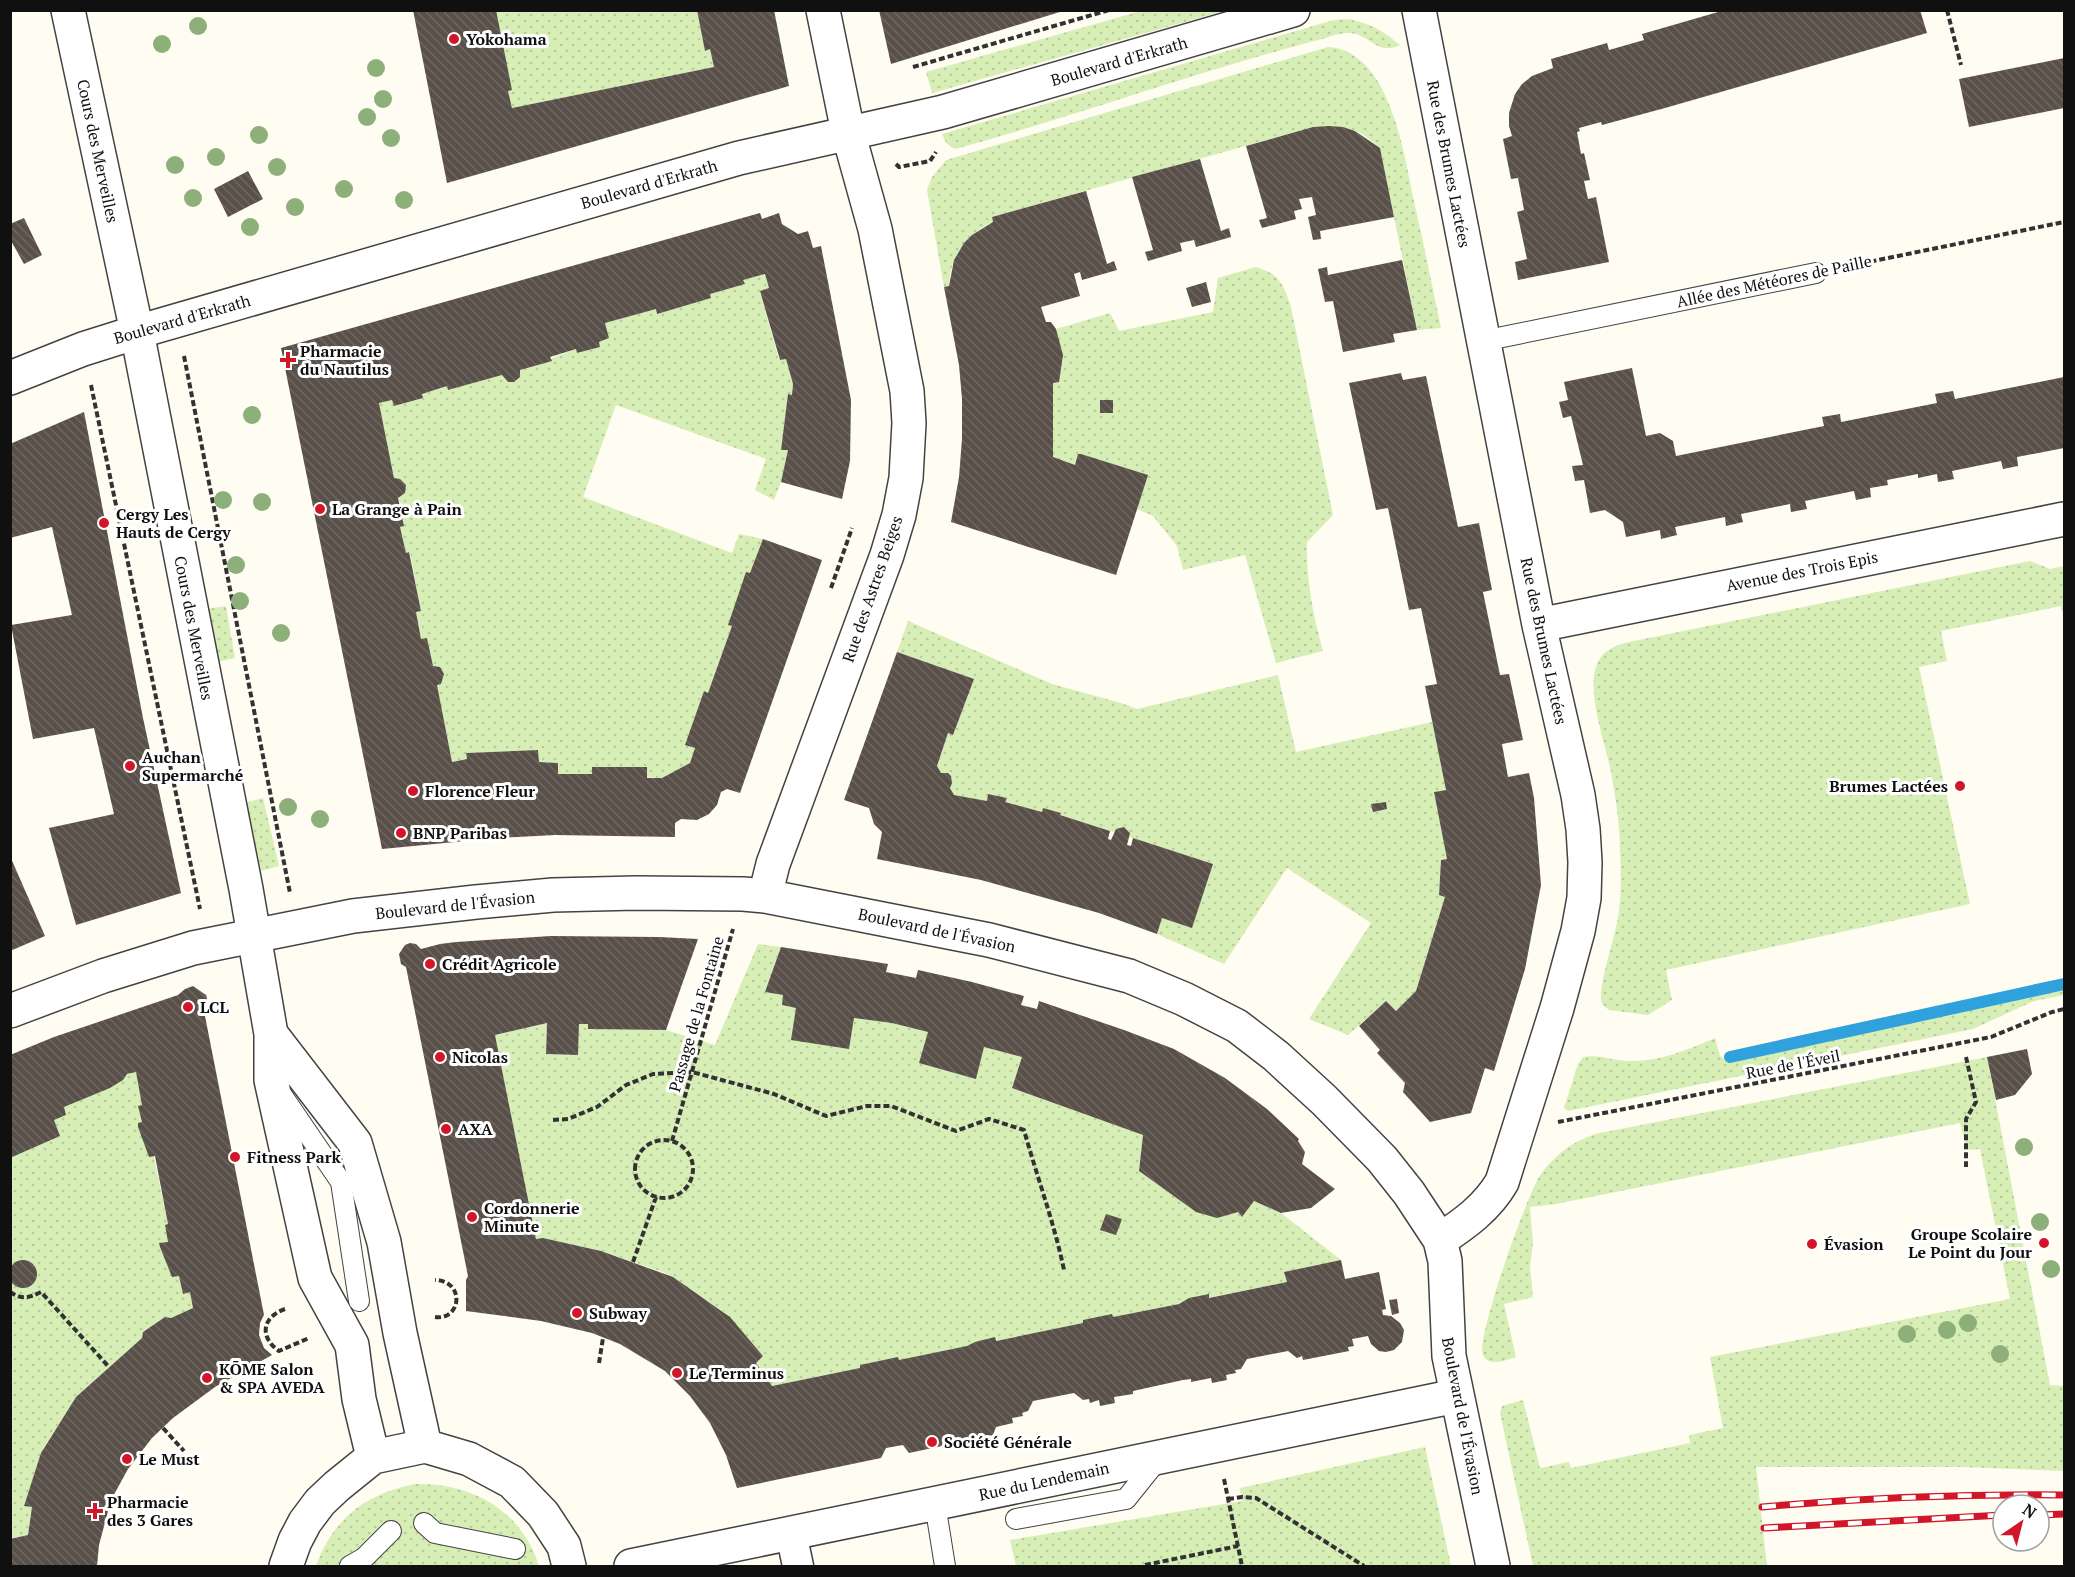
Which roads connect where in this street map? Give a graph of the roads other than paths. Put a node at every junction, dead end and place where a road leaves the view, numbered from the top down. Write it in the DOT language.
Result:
graph roads {
  1 [pos="68,10"];
  2 [pos="823,10"];
  3 [pos="1293,10"];
  4 [pos="1419,10"];
  5 [pos="848,132"];
  6 [pos="1816,273"];
  7 [pos="137,332"];
  8 [pos="1484,340"];
  9 [pos="10,378"];
  10 [pos="2064,519"];
  11 [pos="1539,625"];
  12 [pos="754,895"];
  13 [pos="254,934"];
  14 [pos="10,1011"];
  15 [pos="271,1034"];
  16 [pos="271,1080"];
  17 [pos="1440,1240"];
  18 [pos="359,1301"];
  19 [pos="1458,1402"];
  20 [pos="425,1446"];
  21 [pos="373,1457"];
  22 [pos="1159,1458"];
  23 [pos="935,1504"];
  24 [pos="1016,1519"];
  25 [pos="424,1523"];
  26 [pos="391,1531"];
  27 [pos="791,1533"];
  28 [pos="515,1549"];
  29 [pos="286,1566"];
  30 [pos="350,1566"];
  31 [pos="569,1566"];
  32 [pos="631,1566"];
  33 [pos="798,1566"];
  34 [pos="945,1566"];
  35 [pos="1493,1566"];
  1 -- 7 [label="street, Cours des Merveilles"];
  2 -- 5 [label="street, Rue des Astres Beiges"];
  3 -- 5 [label="street, Boulevard d'Erkrath"];
  4 -- 8 [label="street, Rue des Brumes Lactées"];
  5 -- 7 [label="street, Boulevard d'Erkrath"];
  5 -- 12 [label="street, Rue des Astres Beiges"];
  6 -- 8 [label="lane, Allée des Météores de Paille"];
  7 -- 9 [label="street, Boulevard d'Erkrath"];
  7 -- 13 [label="street, Cours des Merveilles"];
  8 -- 11 [label="street, Rue des Brumes Lactées"];
  10 -- 11 [label="street, Avenue des Trois Epis"];
  11 -- 17 [label="street, Rue des Brumes Lactées"];
  12 -- 13 [label="street, Boulevard de l'Évasion"];
  12 -- 17 [label="street, Boulevard de l'Évasion"];
  13 -- 14 [label="street, Boulevard de l'Évasion"];
  13 -- 15 [label="street, Cours des Merveilles"];
  15 -- 16 [label="street, Cours des Merveilles"];
  15 -- 20 [label="street, Cours des Merveilles"];
  16 -- 18 [label="lane"];
  16 -- 21 [label="street, Cours des Merveilles"];
  17 -- 19 [label="street, Boulevard de l'Évasion"];
  19 -- 22 [label="street, Rue du Lendemain"];
  19 -- 35 [label="street, Boulevard de l'Évasion"];
  20 -- 21 [label="street"];
  20 -- 31 [label="street"];
  21 -- 29 [label="street"];
  22 -- 23 [label="street, Rue du Lendemain"];
  22 -- 24 [label="lane"];
  23 -- 27 [label="street, Rue du Lendemain"];
  23 -- 34 [label="lane"];
  25 -- 28 [label="lane"];
  26 -- 30 [label="lane"];
  27 -- 32 [label="street, Rue du Lendemain"];
  27 -- 33 [label="street"];
}
